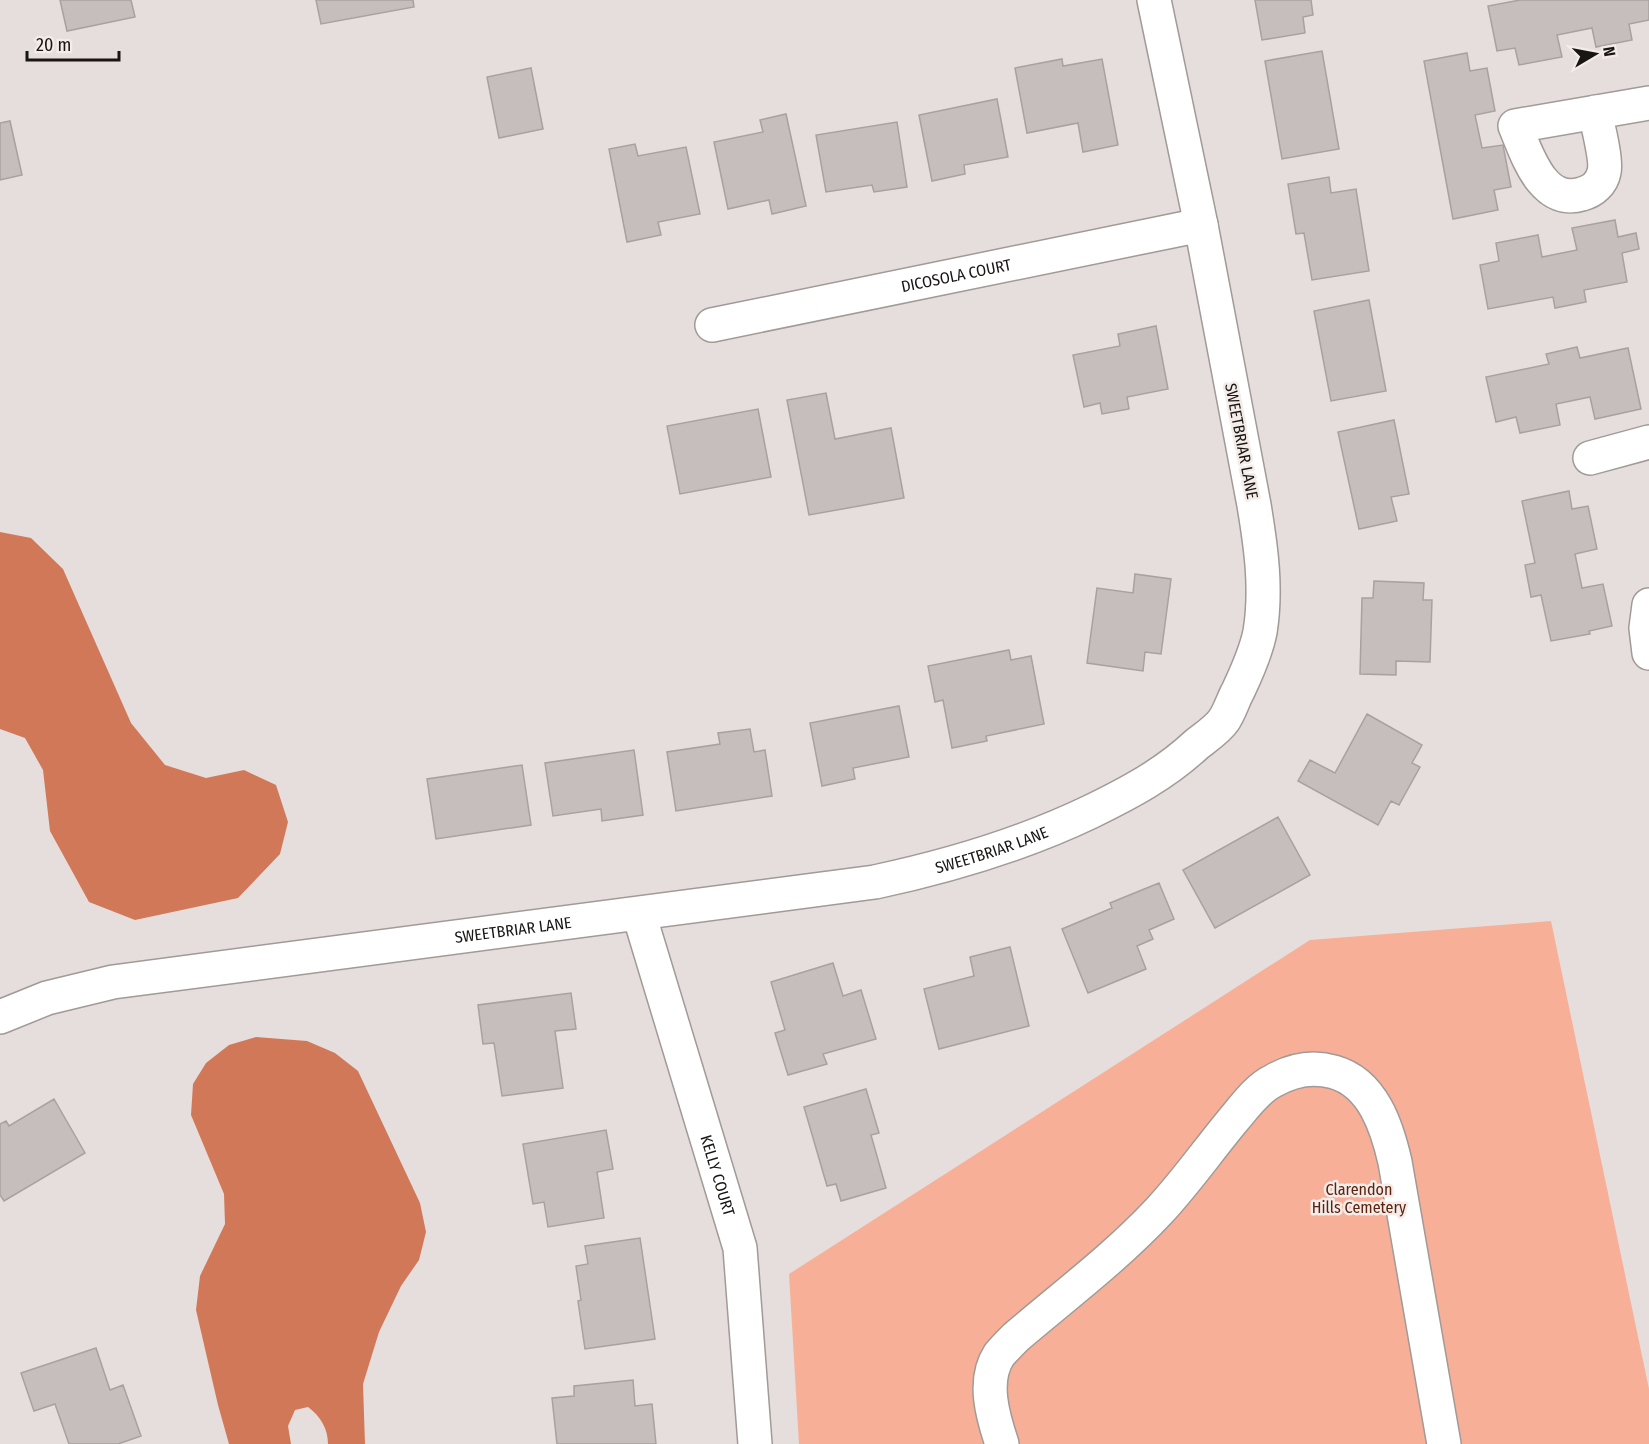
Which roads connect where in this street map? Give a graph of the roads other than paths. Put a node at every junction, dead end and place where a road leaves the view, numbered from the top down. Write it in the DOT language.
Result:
graph roads {
  1 [pos="1154,0"];
  2 [pos="1649,103"];
  3 [pos="1595,112"];
  4 [pos="1201,225"];
  5 [pos="712,325"];
  6 [pos="1649,442"];
  7 [pos="1590,458"];
  8 [pos="1649,605"];
  9 [pos="1649,653"];
  10 [pos="639,914"];
  11 [pos="0,1017"];
  12 [pos="755,1444"];
  13 [pos="1002,1444"];
  14 [pos="1444,1444"];
  1 -- 4 [label="street, SWEETBRIAR LANE"];
  2 -- 3 [label="street"];
  4 -- 5 [label="street, DICOSOLA COURT"];
  4 -- 10 [label="street, SWEETBRIAR LANE"];
  6 -- 7 [label="street"];
  8 -- 9 [label="street"];
  10 -- 11 [label="street, SWEETBRIAR LANE"];
  10 -- 12 [label="street, KELLY COURT"];
  13 -- 14 [label="street"];
}
